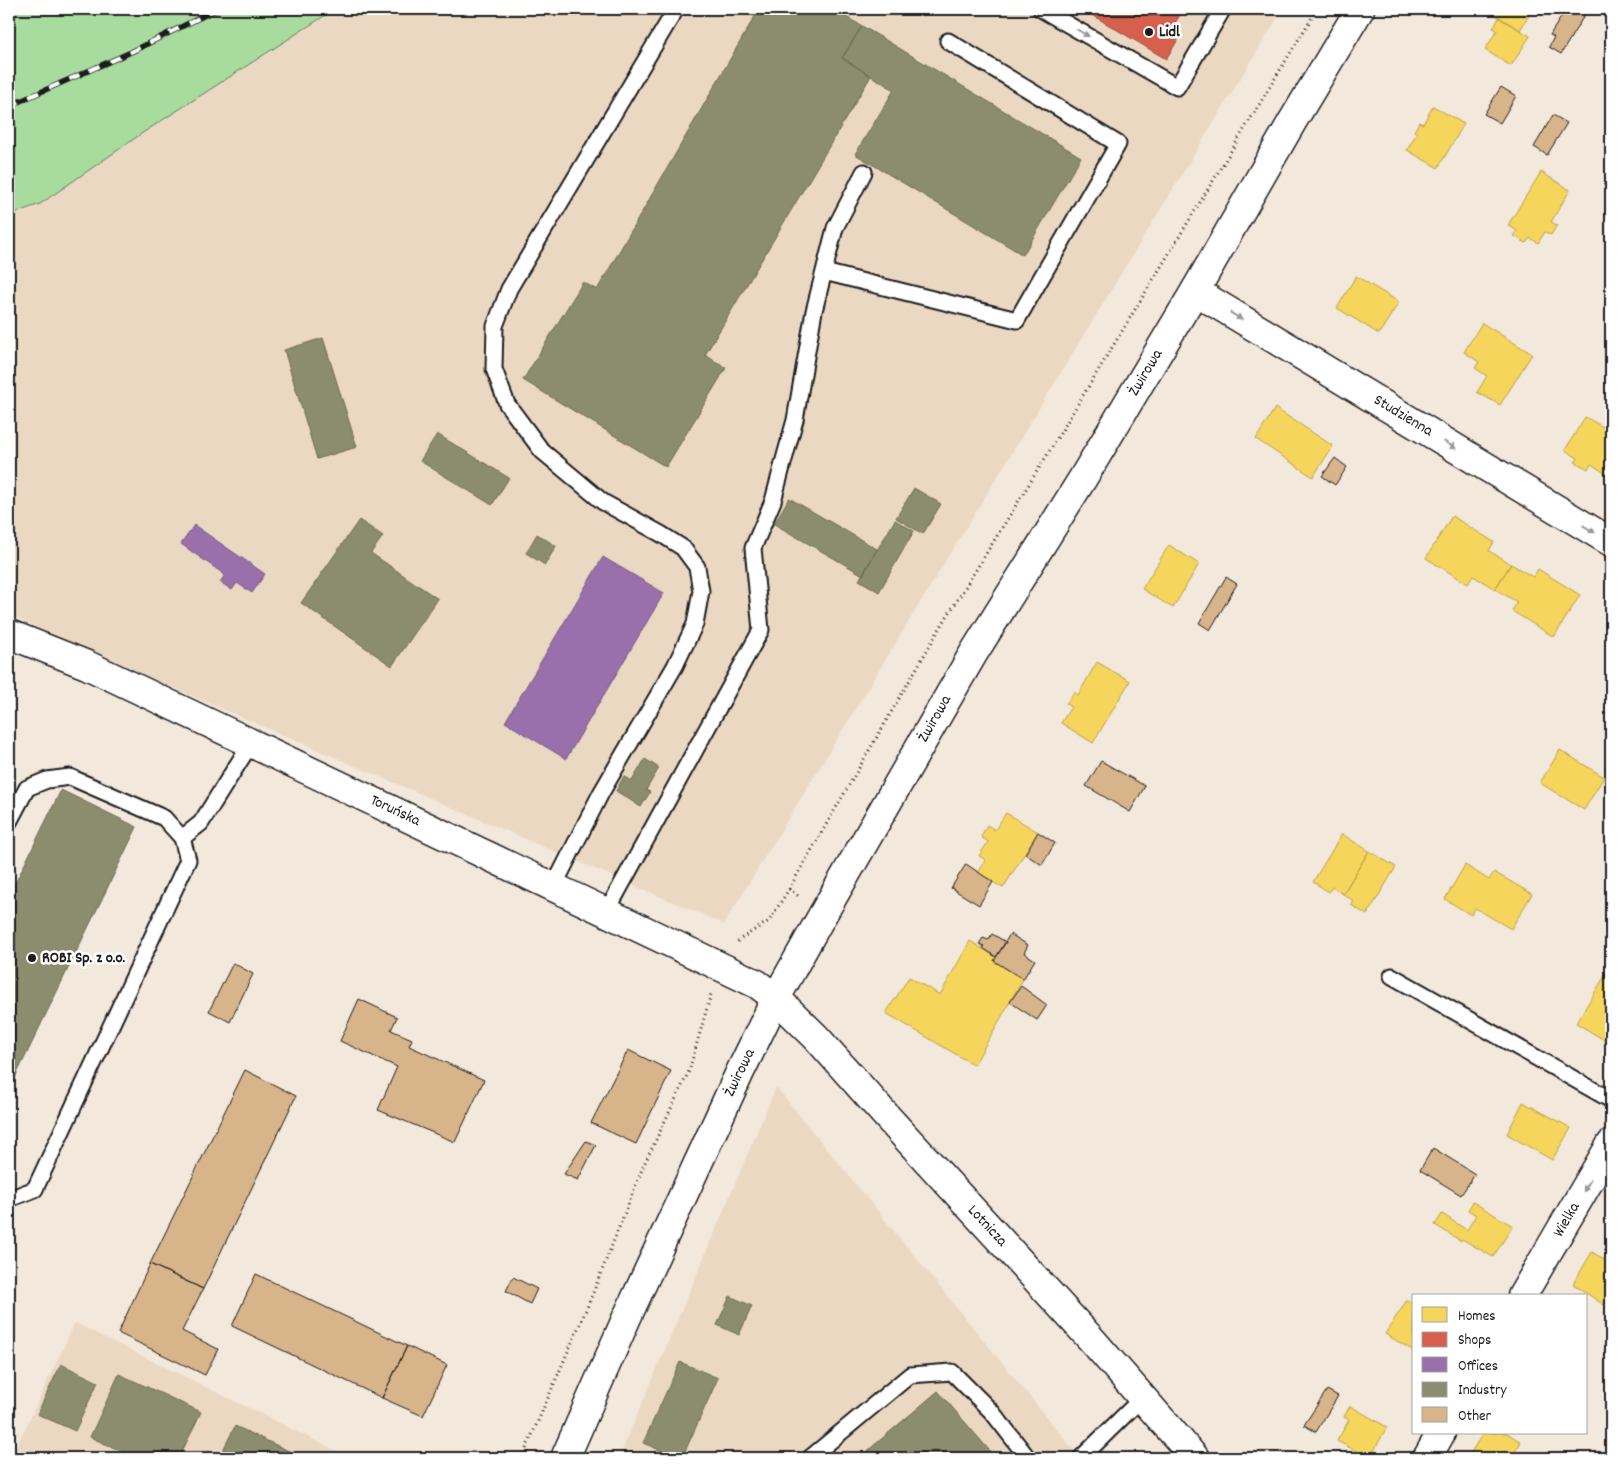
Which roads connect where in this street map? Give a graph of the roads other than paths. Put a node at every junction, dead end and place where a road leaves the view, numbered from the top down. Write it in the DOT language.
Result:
graph roads {
  1 [pos="676,9"];
  2 [pos="1041,9"];
  3 [pos="1223,9"];
  4 [pos="1360,9"];
  5 [pos="948,41"];
  6 [pos="864,172"];
  7 [pos="824,272"];
  8 [pos="1195,291"];
  9 [pos="1611,542"];
  10 [pos="9,634"];
  11 [pos="251,742"];
  12 [pos="9,822"];
  13 [pos="182,838"];
  14 [pos="554,886"];
  15 [pos="607,911"];
  16 [pos="1392,976"];
  17 [pos="776,998"];
  18 [pos="1611,1100"];
  19 [pos="1611,1144"];
  20 [pos="9,1199"];
  21 [pos="1523,1294"];
  22 [pos="1142,1398"];
  23 [pos="1440,1434"];
  24 [pos="565,1458"];
  25 [pos="810,1458"];
  26 [pos="1028,1458"];
  27 [pos="1081,1458"];
  28 [pos="1194,1458"];
  29 [pos="1426,1458"];
  1 -- 14 [label="lane"];
  2 -- 3 [label="lane, one-way"];
  4 -- 8 [label="street, Żwirowa"];
  5 -- 7 [label="lane"];
  6 -- 7 [label="lane"];
  7 -- 15 [label="lane"];
  8 -- 9 [label="street, Studzienna, one-way"];
  8 -- 17 [label="street, Żwirowa"];
  10 -- 11 [label="street, Toruńska"];
  11 -- 13 [label="lane"];
  11 -- 14 [label="street, Toruńska"];
  12 -- 13 [label="lane"];
  13 -- 20 [label="lane"];
  14 -- 15 [label="street, Toruńska"];
  15 -- 17 [label="street, Toruńska"];
  16 -- 18 [label="lane"];
  17 -- 22 [label="street, Lotnicza"];
  17 -- 24 [label="street, Żwirowa"];
  19 -- 21 [label="street, Wielka, one-way"];
  22 -- 27 [label="lane"];
  22 -- 28 [label="street, Lotnicza"];
  23 -- 29 [label="street"];
  25 -- 26 [label="lane"];
}
